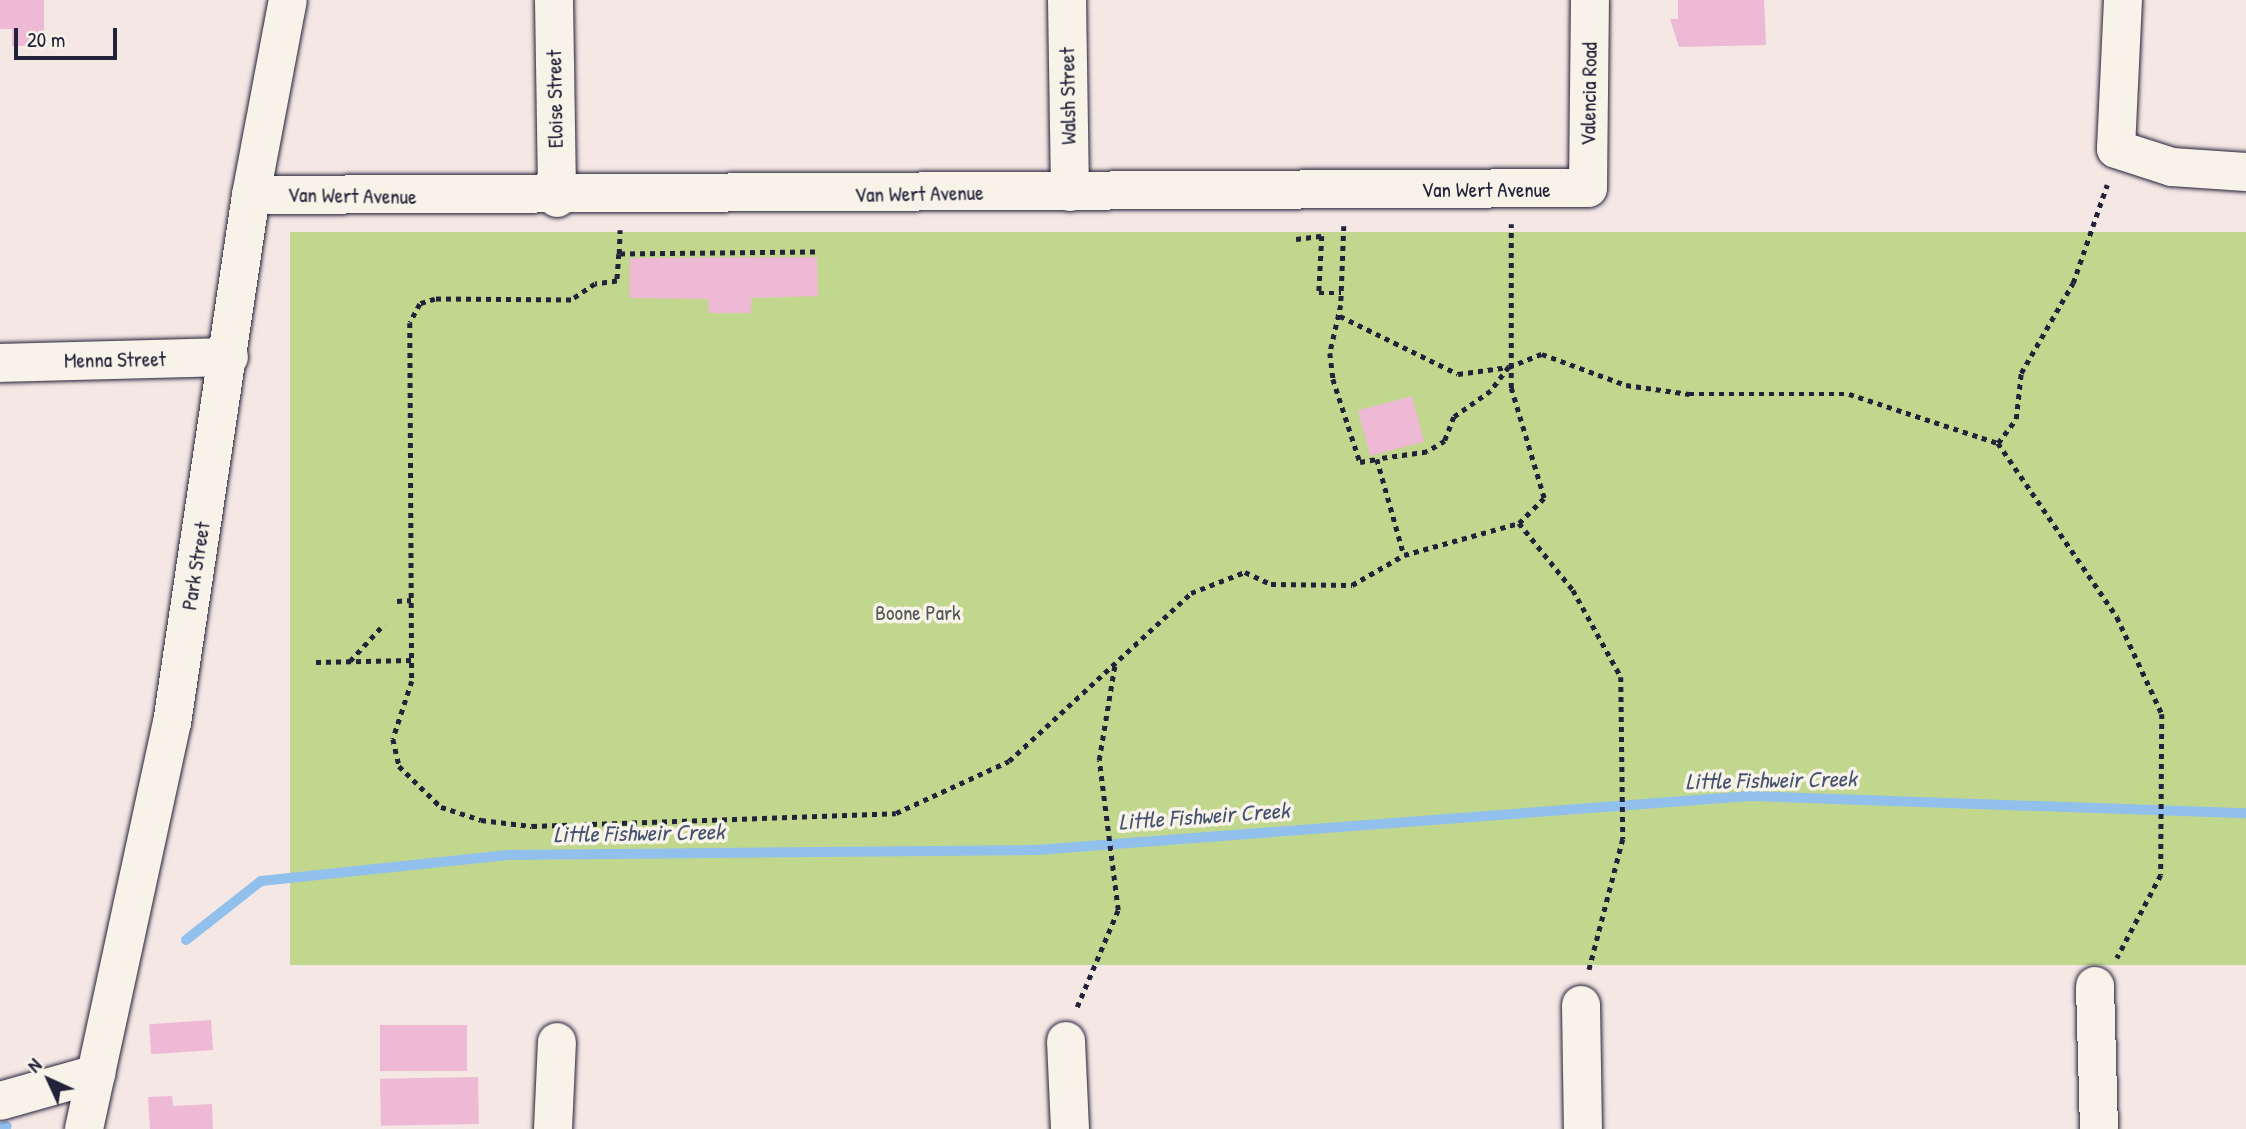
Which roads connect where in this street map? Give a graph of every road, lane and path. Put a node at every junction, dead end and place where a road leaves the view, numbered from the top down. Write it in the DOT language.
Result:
graph roads {
  1 [pos="288,0"];
  2 [pos="554,0"];
  3 [pos="1067,0"];
  4 [pos="1590,0"];
  5 [pos="2123,0"];
  6 [pos="2116,149"];
  7 [pos="2246,172"];
  8 [pos="1588,187"];
  9 [pos="1513,190"];
  10 [pos="1346,191"];
  11 [pos="1070,192"];
  12 [pos="251,195"];
  13 [pos="557,198"];
  14 [pos="1296,239"];
  15 [pos="816,252"];
  16 [pos="1341,293"];
  17 [pos="1340,316"];
  18 [pos="229,357"];
  19 [pos="0,363"];
  20 [pos="1509,367"];
  21 [pos="1998,443"];
  22 [pos="1377,459"];
  23 [pos="1519,523"];
  24 [pos="1404,555"];
  25 [pos="411,600"];
  26 [pos="397,601"];
  27 [pos="384,624"];
  28 [pos="412,660"];
  29 [pos="316,662"];
  30 [pos="349,662"];
  31 [pos="1115,662"];
  32 [pos="2095,986"];
  33 [pos="1581,1005"];
  34 [pos="1066,1041"];
  35 [pos="557,1042"];
  36 [pos="96,1074"];
  37 [pos="0,1101"];
  38 [pos="84,1129"];
  39 [pos="553,1129"];
  40 [pos="1070,1129"];
  41 [pos="1583,1129"];
  42 [pos="2099,1129"];
  1 -- 12 [label="street, Park Street"];
  2 -- 13 [label="street, Eloise Street"];
  3 -- 11 [label="street, Walsh Street"];
  4 -- 8 [label="street, Valencia Road"];
  5 -- 6 [label="street"];
  6 -- 7 [label="street"];
  6 -- 21 [label="path"];
  8 -- 9 [label="street, Van Wert Avenue"];
  9 -- 10 [label="street, Van Wert Avenue"];
  9 -- 20 [label="path"];
  10 -- 11 [label="street, Van Wert Avenue"];
  10 -- 16 [label="path"];
  11 -- 13 [label="street, Van Wert Avenue"];
  12 -- 13 [label="street, Van Wert Avenue"];
  12 -- 18 [label="street, Park Street"];
  14 -- 16 [label="path"];
  15 -- 25 [label="path"];
  16 -- 17 [label="path"];
  17 -- 20 [label="path"];
  17 -- 22 [label="path"];
  18 -- 19 [label="street, Menna Street"];
  18 -- 36 [label="street, Park Street"];
  20 -- 21 [label="path"];
  20 -- 22 [label="path"];
  20 -- 23 [label="path"];
  21 -- 32 [label="path"];
  22 -- 24 [label="path"];
  23 -- 24 [label="path"];
  23 -- 33 [label="path"];
  24 -- 31 [label="path"];
  25 -- 26 [label="path"];
  25 -- 28 [label="path"];
  27 -- 30 [label="path"];
  28 -- 30 [label="path"];
  28 -- 31 [label="path"];
  29 -- 30 [label="path"];
  31 -- 34 [label="path"];
  32 -- 42 [label="street"];
  33 -- 41 [label="street"];
  34 -- 40 [label="street"];
  35 -- 39 [label="street"];
  36 -- 37 [label="street"];
  36 -- 38 [label="street, Park Street"];
}
